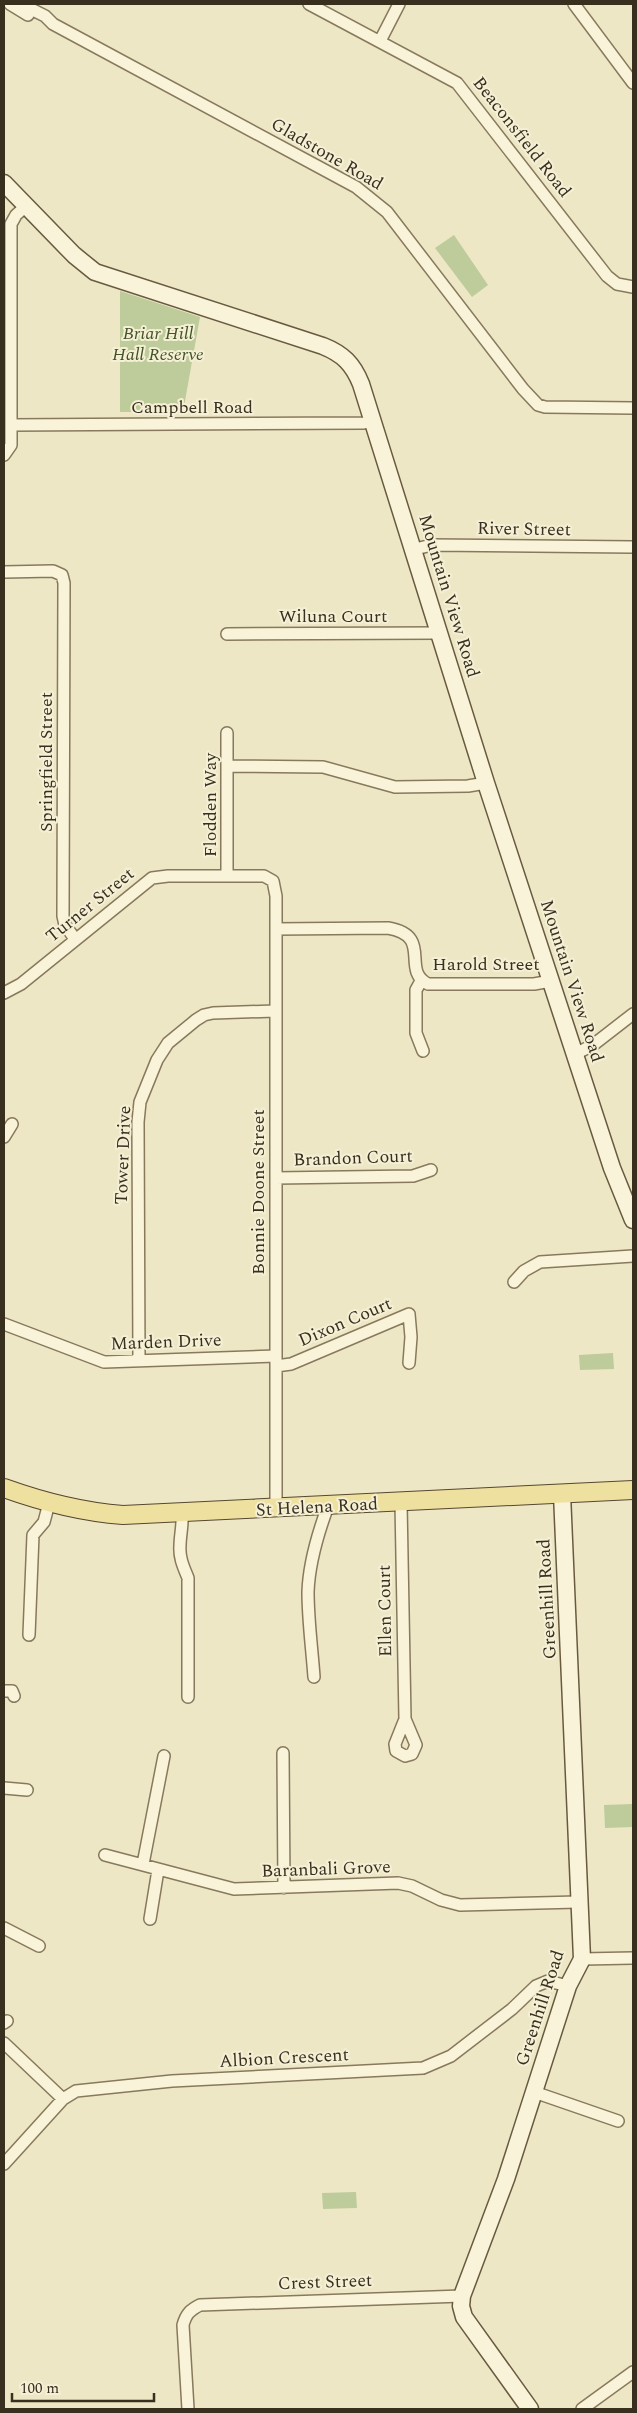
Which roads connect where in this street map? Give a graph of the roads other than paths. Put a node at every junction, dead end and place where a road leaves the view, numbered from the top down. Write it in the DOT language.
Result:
graph roads {
  1 [pos="10,4"];
  2 [pos="21,4"];
  3 [pos="309,4"];
  4 [pos="399,4"];
  5 [pos="574,4"];
  6 [pos="53,24"];
  7 [pos="380,40"];
  8 [pos="633,83"];
  9 [pos="4,183"];
  10 [pos="26,206"];
  11 [pos="633,287"];
  12 [pos="633,408"];
  13 [pos="373,421"];
  14 [pos="11,425"];
  15 [pos="4,455"];
  16 [pos="633,547"];
  17 [pos="414,549"];
  18 [pos="4,572"];
  19 [pos="440,633"];
  20 [pos="227,634"];
  21 [pos="227,733"];
  22 [pos="228,766"];
  23 [pos="486,783"];
  24 [pos="227,876"];
  25 [pos="270,878"];
  26 [pos="276,929"];
  27 [pos="75,939"];
  28 [pos="421,981"];
  29 [pos="551,981"];
  30 [pos="4,993"];
  31 [pos="275,1011"];
  32 [pos="633,1014"];
  33 [pos="424,1051"];
  34 [pos="575,1054"];
  35 [pos="12,1124"];
  36 [pos="4,1137"];
  37 [pos="431,1170"];
  38 [pos="276,1178"];
  39 [pos="633,1220"];
  40 [pos="633,1256"];
  41 [pos="514,1282"];
  42 [pos="4,1324"];
  43 [pos="139,1361"];
  44 [pos="276,1361"];
  45 [pos="409,1363"];
  46 [pos="4,1488"];
  47 [pos="633,1490"];
  48 [pos="562,1494"];
  49 [pos="49,1503"];
  50 [pos="400,1503"];
  51 [pos="328,1506"];
  52 [pos="276,1508"];
  53 [pos="182,1513"];
  54 [pos="29,1635"];
  55 [pos="314,1676"];
  56 [pos="188,1697"];
  57 [pos="405,1719"];
  58 [pos="283,1753"];
  59 [pos="164,1756"];
  60 [pos="4,1788"];
  61 [pos="27,1790"];
  62 [pos="105,1855"];
  63 [pos="143,1864"];
  64 [pos="158,1870"];
  65 [pos="284,1888"];
  66 [pos="578,1902"];
  67 [pos="150,1919"];
  68 [pos="4,1928"];
  69 [pos="39,1946"];
  70 [pos="633,1958"];
  71 [pos="582,1959"];
  72 [pos="568,1986"];
  73 [pos="4,2043"];
  74 [pos="534,2092"];
  75 [pos="63,2099"];
  76 [pos="618,2121"];
  77 [pos="4,2164"];
  78 [pos="462,2296"];
  79 [pos="633,2372"];
  80 [pos="188,2409"];
  81 [pos="530,2409"];
  82 [pos="582,2409"];
  1 -- 6 [label="street, Gladstone Road"];
  2 -- 6 [label="street, Gladstone Road"];
  3 -- 7 [label="street, Beaconsfield Road"];
  4 -- 7 [label="street"];
  5 -- 8 [label="street"];
  6 -- 12 [label="street, Gladstone Road"];
  7 -- 11 [label="street, Beaconsfield Road"];
  9 -- 10 [label="street, Mountain View Road"];
  10 -- 13 [label="street, Mountain View Road"];
  10 -- 14 [label="street"];
  13 -- 14 [label="street, Campbell Road"];
  13 -- 17 [label="street, Mountain View Road"];
  14 -- 15 [label="street"];
  16 -- 17 [label="street, River Street"];
  17 -- 19 [label="street, Mountain View Road"];
  18 -- 27 [label="street, Springfield Street"];
  19 -- 20 [label="street, Wiluna Court"];
  19 -- 23 [label="street, Mountain View Road"];
  21 -- 22 [label="street, Flodden Way"];
  22 -- 23 [label="street"];
  22 -- 24 [label="street, Flodden Way"];
  23 -- 29 [label="street, Mountain View Road"];
  24 -- 25 [label="street, Turner Street"];
  24 -- 27 [label="street, Turner Street"];
  25 -- 26 [label="street, Bonnie Doone Street"];
  26 -- 28 [label="street"];
  26 -- 31 [label="street, Bonnie Doone Street"];
  27 -- 30 [label="street, Turner Street"];
  28 -- 29 [label="street, Harold Street"];
  28 -- 33 [label="street"];
  29 -- 34 [label="street, Mountain View Road"];
  31 -- 38 [label="street, Bonnie Doone Street"];
  31 -- 43 [label="street, Tower Drive"];
  32 -- 34 [label="street"];
  34 -- 39 [label="street, Mountain View Road"];
  35 -- 36 [label="street"];
  37 -- 38 [label="street, Brandon Court"];
  38 -- 44 [label="street, Bonnie Doone Street"];
  40 -- 41 [label="street"];
  42 -- 43 [label="street, Marden Drive"];
  43 -- 44 [label="street, Marden Drive"];
  44 -- 45 [label="street, Dixon Court"];
  44 -- 52 [label="street, Bonnie Doone Street"];
  46 -- 49 [label="main road, St Helena Road"];
  47 -- 48 [label="main road, St Helena Road"];
  48 -- 50 [label="main road, St Helena Road"];
  48 -- 66 [label="street, Greenhill Road"];
  49 -- 53 [label="main road, St Helena Road"];
  49 -- 54 [label="street"];
  50 -- 51 [label="main road, St Helena Road"];
  50 -- 57 [label="street, Ellen Court"];
  51 -- 52 [label="main road, St Helena Road"];
  51 -- 55 [label="street"];
  52 -- 53 [label="main road, St Helena Road"];
  53 -- 56 [label="street"];
  58 -- 65 [label="street"];
  59 -- 63 [label="street"];
  60 -- 61 [label="street"];
  62 -- 63 [label="street, Baranbali Grove"];
  63 -- 64 [label="street, Baranbali Grove"];
  64 -- 65 [label="street, Baranbali Grove"];
  64 -- 67 [label="street"];
  65 -- 66 [label="street, Baranbali Grove"];
  66 -- 71 [label="street, Greenhill Road"];
  68 -- 69 [label="street"];
  70 -- 71 [label="street"];
  71 -- 72 [label="street, Greenhill Road"];
  72 -- 74 [label="street, Greenhill Road"];
  72 -- 75 [label="street, Albion Crescent"];
  73 -- 75 [label="street"];
  74 -- 76 [label="street"];
  74 -- 78 [label="street, Greenhill Road"];
  75 -- 77 [label="street, Albion Crescent"];
  78 -- 80 [label="street, Crest Street"];
  78 -- 81 [label="street"];
  79 -- 82 [label="street"];
}
